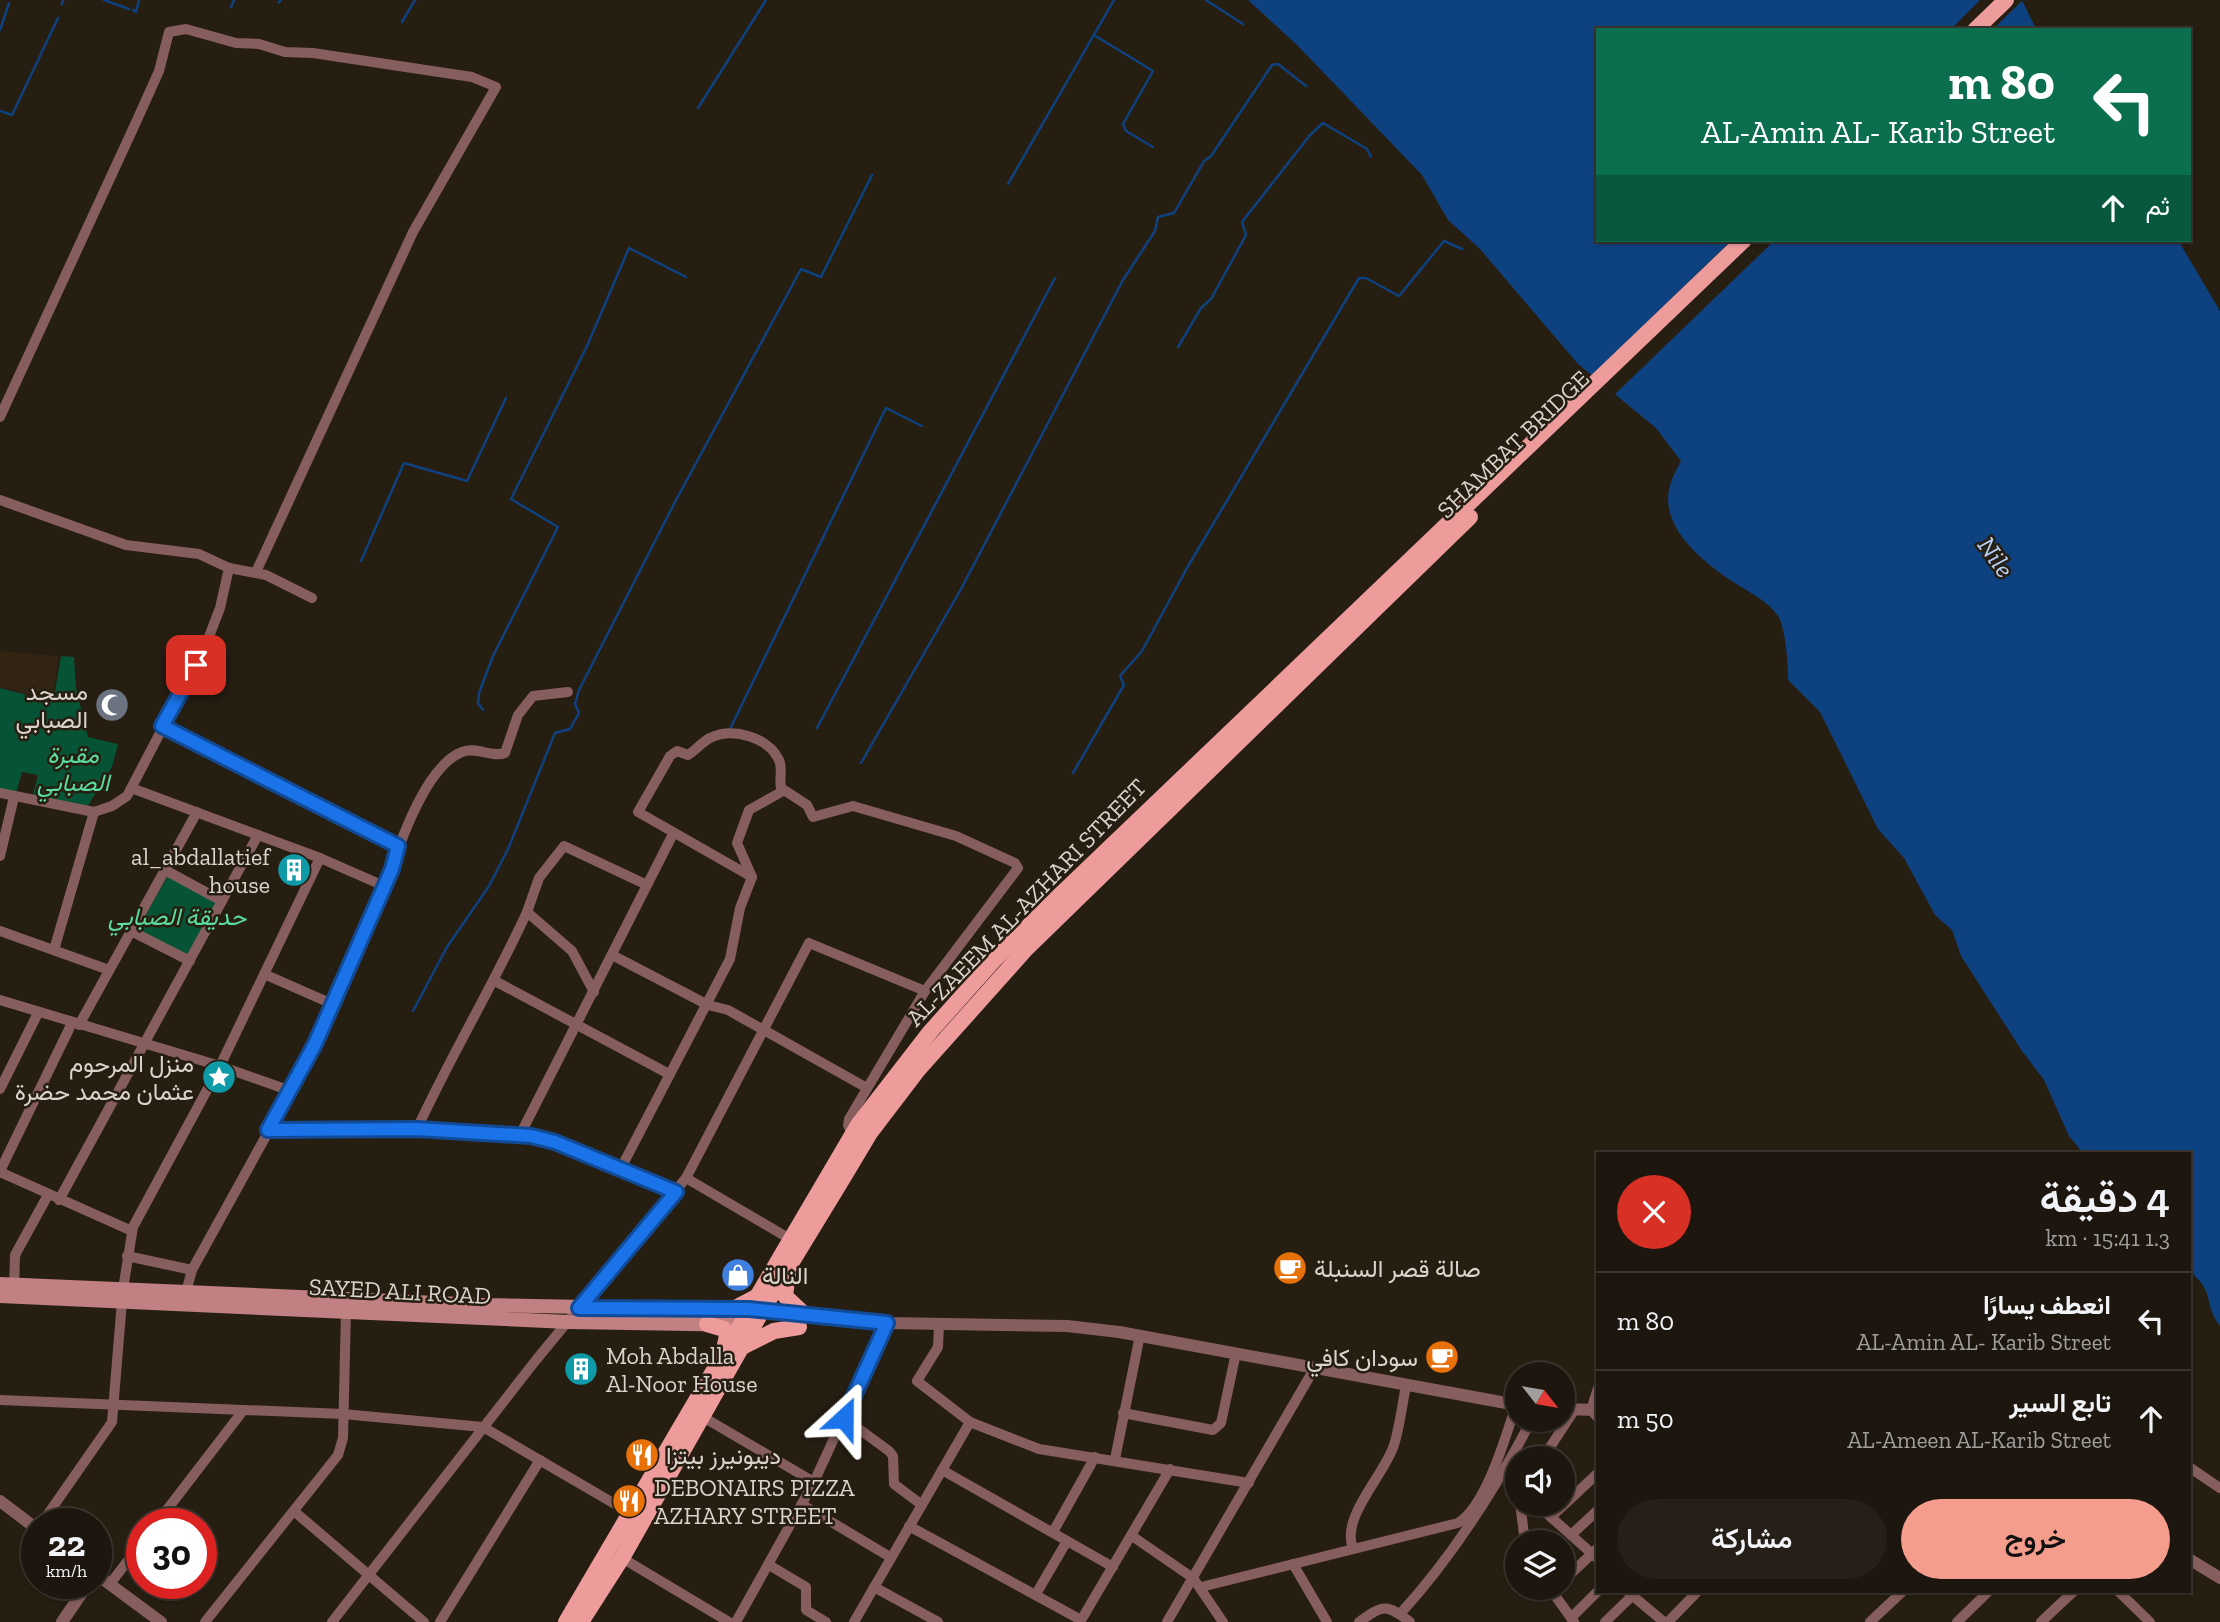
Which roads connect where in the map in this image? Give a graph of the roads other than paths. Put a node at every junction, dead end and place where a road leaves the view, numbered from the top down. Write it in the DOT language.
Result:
graph roads {
  1 [pos="1992,0"];
  2 [pos="2006,0"];
  3 [pos="1964,28"];
  4 [pos="1977,28"];
  5 [pos="1742,242"];
  6 [pos="1755,242"];
  7 [pos="0,417"];
  8 [pos="0,500"];
  9 [pos="229,568"];
  10 [pos="256,572"];
  11 [pos="313,598"];
  12 [pos="1296,676"];
  13 [pos="568,692"];
  14 [pos="162,726"];
  15 [pos="134,789"];
  16 [pos="783,791"];
  17 [pos="0,793"];
  18 [pos="14,797"];
  19 [pos="94,812"];
  20 [pos="197,812"];
  21 [pos="673,834"];
  22 [pos="258,835"];
  23 [pos="398,846"];
  24 [pos="0,856"];
  25 [pos="320,858"];
  26 [pos="164,870"];
  27 [pos="752,877"];
  28 [pos="645,884"];
  29 [pos="384,886"];
  30 [pos="222,901"];
  31 [pos="527,912"];
  32 [pos="131,931"];
  33 [pos="0,932"];
  34 [pos="54,950"];
  35 [pos="612,955"];
  36 [pos="190,961"];
  37 [pos="109,970"];
  38 [pos="264,974"];
  39 [pos="495,981"];
  40 [pos="925,991"];
  41 [pos="594,992"];
  42 [pos="0,999"];
  43 [pos="330,1003"];
  44 [pos="708,1005"];
  45 [pos="38,1013"];
  46 [pos="75,1024"];
  47 [pos="577,1026"];
  48 [pos="764,1033"];
  49 [pos="145,1044"];
  50 [pos="220,1066"];
  51 [pos="669,1074"];
  52 [pos="867,1088"];
  53 [pos="0,1089"];
  54 [pos="290,1091"];
  55 [pos="417,1129"];
  56 [pos="268,1130"];
  57 [pos="852,1134"];
  58 [pos="520,1135"];
  59 [pos="620,1170"];
  60 [pos="0,1171"];
  61 [pos="686,1178"];
  62 [pos="676,1192"];
  63 [pos="48,1195"];
  64 [pos="59,1200"];
  65 [pos="132,1231"];
  66 [pos="790,1239"];
  67 [pos="127,1256"];
  68 [pos="793,1260"];
  69 [pos="192,1270"];
  70 [pos="7,1290"];
  71 [pos="186,1292"];
  72 [pos="760,1293"];
  73 [pos="122,1295"];
  74 [pos="579,1308"];
  75 [pos="346,1310"];
  76 [pos="732,1310"];
  77 [pos="751,1317"];
  78 [pos="800,1320"];
  79 [pos="568,1322"];
  80 [pos="887,1323"];
  81 [pos="707,1324"];
  82 [pos="939,1324"];
  83 [pos="1140,1335"];
  84 [pos="742,1347"];
  85 [pos="724,1351"];
  86 [pos="1236,1353"];
  87 [pos="1314,1369"];
  88 [pos="1406,1386"];
  89 [pos="0,1400"];
  90 [pos="1505,1403"];
  91 [pos="114,1406"];
  92 [pos="1575,1410"];
  93 [pos="242,1412"];
  94 [pos="1595,1412"];
  95 [pos="1123,1413"];
  96 [pos="343,1414"];
  97 [pos="703,1417"];
  98 [pos="844,1418"];
  99 [pos="970,1422"];
  100 [pos="483,1427"];
  101 [pos="1508,1432"];
  102 [pos="1524,1432"];
  103 [pos="1095,1457"];
  104 [pos="1115,1459"];
  105 [pos="540,1460"];
  106 [pos="2191,1468"];
  107 [pos="1170,1469"];
  108 [pos="942,1470"];
  109 [pos="1596,1475"];
  110 [pos="814,1482"];
  111 [pos="1249,1483"];
  112 [pos="2220,1488"];
  113 [pos="0,1501"];
  114 [pos="803,1505"];
  115 [pos="922,1505"];
  116 [pos="52,1508"];
  117 [pos="168,1508"];
  118 [pos="295,1512"];
  119 [pos="1596,1512"];
  120 [pos="632,1514"];
  121 [pos="21,1517"];
  122 [pos="1551,1517"];
  123 [pos="909,1526"];
  124 [pos="1566,1530"];
  125 [pos="1053,1532"];
  126 [pos="1575,1532"];
  127 [pos="1132,1536"];
  128 [pos="1575,1537"];
  129 [pos="1067,1541"];
  130 [pos="1353,1548"];
  131 [pos="1596,1553"];
  132 [pos="890,1557"];
  133 [pos="622,1558"];
  134 [pos="2191,1560"];
  135 [pos="126,1563"];
  136 [pos="1293,1564"];
  137 [pos="769,1565"];
  138 [pos="1114,1567"];
  139 [pos="1575,1571"];
  140 [pos="369,1576"];
  141 [pos="2220,1578"];
  142 [pos="112,1581"];
  143 [pos="1197,1583"];
  144 [pos="112,1586"];
  145 [pos="874,1587"];
  146 [pos="1596,1593"];
  147 [pos="1630,1593"];
  148 [pos="1696,1593"];
  149 [pos="1901,1593"];
  150 [pos="1987,1593"];
  151 [pos="2072,1593"];
  152 [pos="2120,1593"];
  153 [pos="1036,1594"];
  154 [pos="78,1599"];
  155 [pos="1560,1600"];
  156 [pos="1401,1614"];
  157 [pos="153,1620"];
  158 [pos="1572,1620"];
  159 [pos="1080,1621"];
  160 [pos="62,1622"];
  161 [pos="205,1622"];
  162 [pos="332,1622"];
  163 [pos="425,1622"];
  164 [pos="440,1622"];
  165 [pos="566,1622"];
  166 [pos="581,1622"];
  167 [pos="729,1622"];
  168 [pos="736,1622"];
  169 [pos="826,1622"];
  170 [pos="854,1622"];
  171 [pos="938,1622"];
  172 [pos="1167,1622"];
  173 [pos="1223,1622"];
  174 [pos="1327,1622"];
  175 [pos="1359,1622"];
  176 [pos="1410,1622"];
  177 [pos="1605,1622"];
  178 [pos="1666,1622"];
  179 [pos="1870,1622"];
  180 [pos="1957,1622"];
  181 [pos="2041,1622"];
  182 [pos="2150,1622"];
  1 -- 3 [label="main road"];
  2 -- 4 [label="main road"];
  5 -- 12 [label="main road, SHAMBAT BRIDGE"];
  6 -- 12 [label="main road, SHAMBAT BRIDGE"];
  7 -- 10 [label="street"];
  8 -- 9 [label="street"];
  9 -- 10 [label="street"];
  9 -- 14 [label="street"];
  10 -- 11 [label="street"];
  12 -- 57 [label="main road, AL-ZAEEM AL-AZHARI STREET"];
  12 -- 68 [label="main road, AL-ZAEEM AL-AZHARI STREET"];
  13 -- 23 [label="street"];
  14 -- 15 [label="street"];
  14 -- 23 [label="street"];
  15 -- 19 [label="street"];
  15 -- 20 [label="street"];
  16 -- 21 [label="street"];
  16 -- 27 [label="street"];
  16 -- 40 [label="street"];
  17 -- 18 [label="street"];
  18 -- 19 [label="street"];
  18 -- 24 [label="street"];
  19 -- 34 [label="street"];
  20 -- 22 [label="street"];
  20 -- 26 [label="street"];
  21 -- 27 [label="street"];
  21 -- 28 [label="street"];
  22 -- 25 [label="street"];
  22 -- 30 [label="street"];
  23 -- 29 [label="street"];
  25 -- 29 [label="street"];
  25 -- 38 [label="street"];
  26 -- 30 [label="street"];
  26 -- 32 [label="street"];
  27 -- 44 [label="street"];
  28 -- 31 [label="street"];
  28 -- 35 [label="street"];
  29 -- 43 [label="street"];
  30 -- 36 [label="street"];
  31 -- 39 [label="street"];
  31 -- 41 [label="street"];
  32 -- 36 [label="street"];
  32 -- 37 [label="street"];
  33 -- 34 [label="street"];
  34 -- 37 [label="street"];
  35 -- 41 [label="street"];
  35 -- 44 [label="street"];
  36 -- 49 [label="street"];
  37 -- 46 [label="street"];
  38 -- 43 [label="street"];
  38 -- 50 [label="street"];
  39 -- 47 [label="street"];
  39 -- 55 [label="street"];
  40 -- 48 [label="street"];
  40 -- 52 [label="street"];
  41 -- 47 [label="street"];
  42 -- 45 [label="street"];
  43 -- 54 [label="street"];
  44 -- 48 [label="street"];
  44 -- 51 [label="street"];
  45 -- 46 [label="street"];
  45 -- 53 [label="street"];
  46 -- 49 [label="street"];
  46 -- 60 [label="street"];
  47 -- 51 [label="street"];
  47 -- 58 [label="street"];
  48 -- 52 [label="street"];
  48 -- 61 [label="street"];
  49 -- 50 [label="street"];
  49 -- 64 [label="street"];
  50 -- 54 [label="street"];
  50 -- 65 [label="street"];
  51 -- 59 [label="street"];
  52 -- 57 [label="street"];
  54 -- 56 [label="street"];
  55 -- 56 [label="street"];
  55 -- 58 [label="street"];
  56 -- 69 [label="street"];
  57 -- 66 [label="main road, AL-ZAEEM AL-AZHARI STREET"];
  58 -- 59 [label="street"];
  59 -- 62 [label="street"];
  60 -- 63 [label="street"];
  61 -- 62 [label="street"];
  61 -- 66 [label="street"];
  62 -- 74 [label="street"];
  63 -- 64 [label="street"];
  63 -- 70 [label="street"];
  64 -- 65 [label="street"];
  65 -- 67 [label="street"];
  66 -- 72 [label="main road, AL-ZAEEM AL-AZHARI STREET"];
  67 -- 69 [label="street"];
  67 -- 73 [label="street"];
  68 -- 77 [label="main road, AL-ZAEEM AL-AZHARI STREET"];
  68 -- 78 [label="main road"];
  69 -- 71 [label="street"];
  70 -- 73 [label="main road, SAYED ALI ROAD"];
  71 -- 73 [label="main road, SAYED ALI ROAD"];
  71 -- 74 [label="main road, SAYED ALI ROAD"];
  72 -- 76 [label="main road"];
  72 -- 77 [label="main road, AL-ZAEEM AL-AZHARI STREET"];
  73 -- 75 [label="main road, SAYED ALI ROAD"];
  73 -- 91 [label="street"];
  74 -- 76 [label="main road, SAYED ALI ROAD"];
  74 -- 79 [label="street"];
  75 -- 79 [label="main road, SAYED ALI ROAD"];
  75 -- 96 [label="street"];
  76 -- 77 [label="main road, SAYED ALI ROAD"];
  77 -- 78 [label="street, SAYED ALI ROAD"];
  77 -- 81 [label="main road, SAYED ALI ROAD"];
  77 -- 84 [label="main road, AL-ZAEEM AL-AZHARI STREET"];
  77 -- 85 [label="main road, AL-ZAEEM AL-AZHARI STREET"];
  78 -- 80 [label="street"];
  78 -- 84 [label="main road"];
  79 -- 81 [label="main road, SAYED ALI ROAD"];
  79 -- 100 [label="street"];
  80 -- 82 [label="street"];
  80 -- 98 [label="street"];
  81 -- 85 [label="main road"];
  82 -- 83 [label="street"];
  82 -- 99 [label="street"];
  83 -- 86 [label="street"];
  83 -- 95 [label="street"];
  84 -- 97 [label="main road, AL-ZAEEM AL-AZHARI STREET"];
  85 -- 120 [label="main road, AL-ZAEEM AL-AZHARI STREET"];
  86 -- 87 [label="street"];
  86 -- 95 [label="street"];
  87 -- 88 [label="street"];
  87 -- 111 [label="street"];
  88 -- 90 [label="street"];
  88 -- 130 [label="street"];
  89 -- 91 [label="street"];
  91 -- 93 [label="street"];
  91 -- 116 [label="street"];
  92 -- 94 [label="street"];
  93 -- 96 [label="street"];
  93 -- 117 [label="street"];
  95 -- 104 [label="street"];
  96 -- 100 [label="street"];
  96 -- 118 [label="street"];
  97 -- 110 [label="street"];
  97 -- 133 [label="main road, AL-ZAEEM AL-AZHARI STREET"];
  98 -- 110 [label="street"];
  98 -- 115 [label="street"];
  99 -- 103 [label="street"];
  99 -- 108 [label="street"];
  100 -- 105 [label="street"];
  100 -- 140 [label="street"];
  101 -- 130 [label="street"];
  102 -- 156 [label="street"];
  103 -- 104 [label="street"];
  103 -- 125 [label="street"];
  104 -- 107 [label="street"];
  105 -- 120 [label="street"];
  105 -- 164 [label="street"];
  106 -- 112 [label="street"];
  107 -- 111 [label="street"];
  107 -- 127 [label="street"];
  108 -- 115 [label="street"];
  108 -- 125 [label="street"];
  109 -- 122 [label="street"];
  110 -- 114 [label="street"];
  111 -- 143 [label="street"];
  113 -- 121 [label="street"];
  114 -- 132 [label="street"];
  114 -- 137 [label="street"];
  115 -- 123 [label="street"];
  118 -- 140 [label="street"];
  118 -- 161 [label="street"];
  119 -- 126 [label="street"];
  120 -- 165 [label="main road, AL-ZAEEM AL-AZHARI STREET"];
  122 -- 124 [label="street"];
  123 -- 132 [label="street"];
  123 -- 153 [label="street"];
  125 -- 129 [label="street"];
  127 -- 138 [label="street"];
  127 -- 143 [label="street"];
  128 -- 131 [label="street"];
  129 -- 138 [label="street"];
  129 -- 153 [label="street"];
  130 -- 136 [label="street"];
  131 -- 139 [label="street"];
  132 -- 145 [label="street"];
  133 -- 166 [label="main road, AL-ZAEEM AL-AZHARI STREET"];
  133 -- 167 [label="street"];
  134 -- 141 [label="street"];
  135 -- 142 [label="street"];
  136 -- 143 [label="street"];
  136 -- 174 [label="street"];
  137 -- 168 [label="street"];
  137 -- 169 [label="street"];
  138 -- 159 [label="street"];
  140 -- 162 [label="street"];
  140 -- 163 [label="street"];
  143 -- 172 [label="street"];
  143 -- 173 [label="street"];
  144 -- 157 [label="street"];
  145 -- 170 [label="street"];
  145 -- 171 [label="street"];
  146 -- 158 [label="street"];
  147 -- 177 [label="street"];
  147 -- 178 [label="street"];
  148 -- 178 [label="street"];
  149 -- 179 [label="street"];
  150 -- 180 [label="street"];
  151 -- 181 [label="street"];
  152 -- 182 [label="street"];
  153 -- 159 [label="street"];
  154 -- 160 [label="street"];
  155 -- 158 [label="street"];
  156 -- 175 [label="street"];
  156 -- 176 [label="street"];
}
